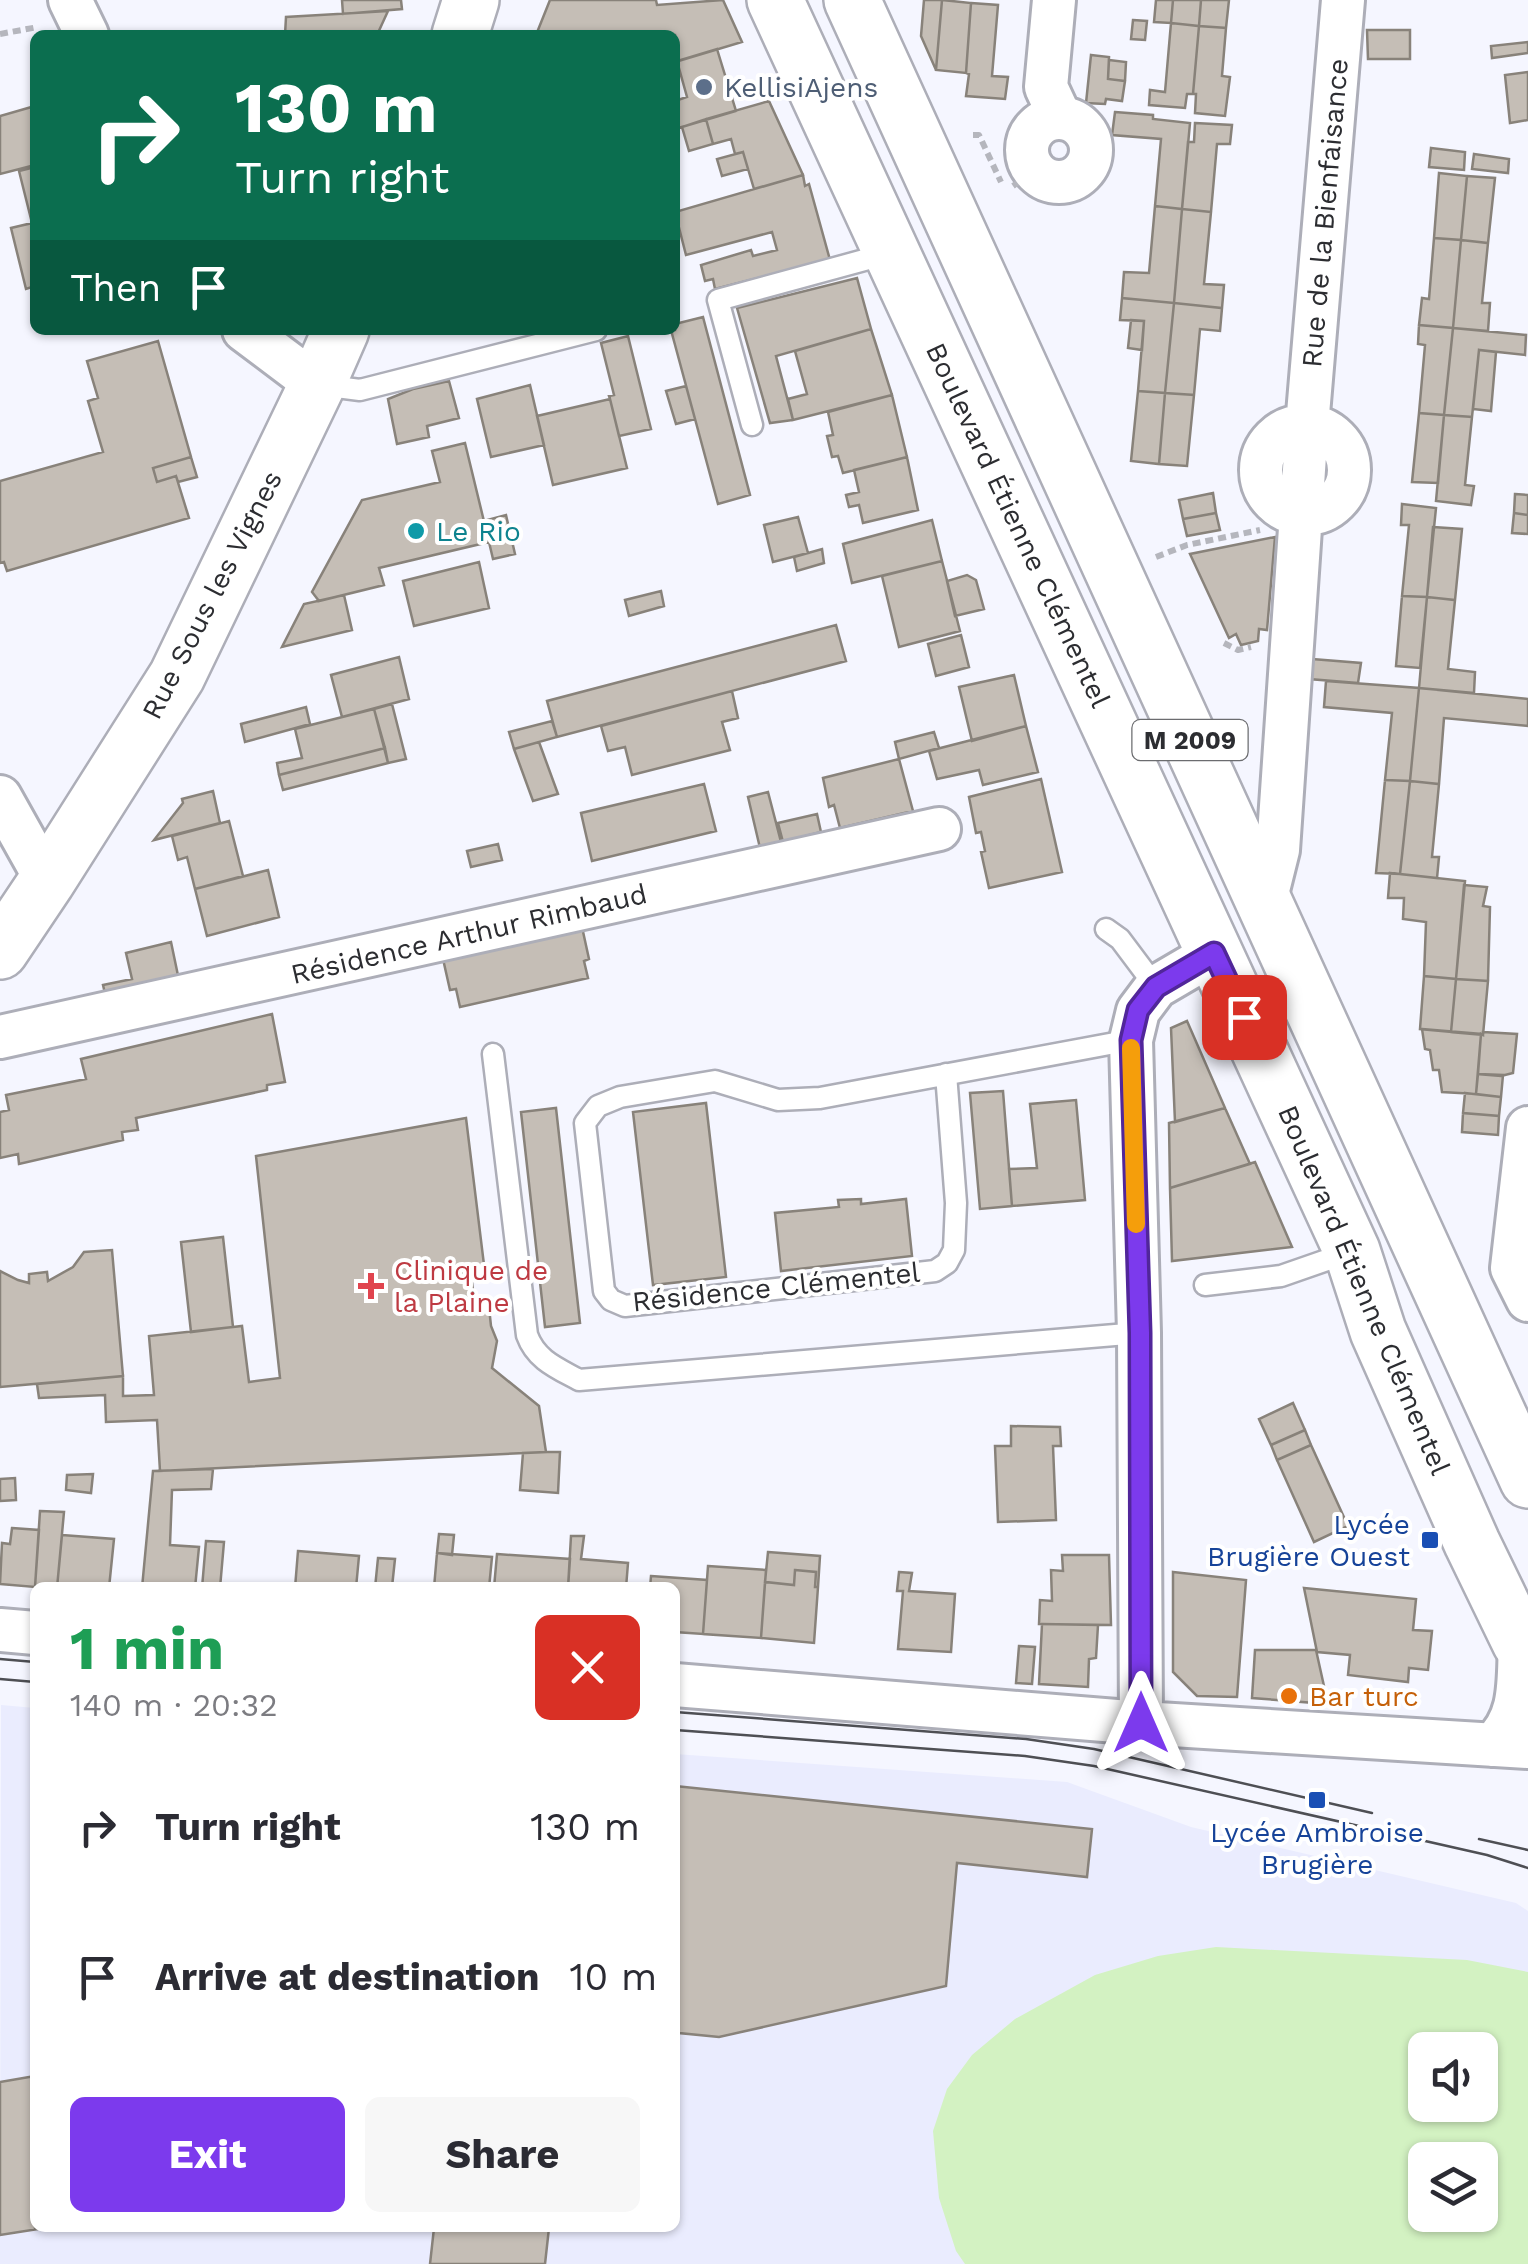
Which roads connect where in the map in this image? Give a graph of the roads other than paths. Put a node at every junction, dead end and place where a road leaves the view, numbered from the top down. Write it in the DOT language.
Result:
graph roads {
  1 [pos="70,0"];
  2 [pos="472,0"];
  3 [pos="775,0"];
  4 [pos="852,0"];
  5 [pos="1054,0"];
  6 [pos="1343,0"];
  7 [pos="85,30"];
  8 [pos="462,30"];
  9 [pos="1016,180"];
  10 [pos="892,252"];
  11 [pos="251,335"];
  12 [pos="339,335"];
  13 [pos="576,335"];
  14 [pos="317,385"];
  15 [pos="752,425"];
  16 [pos="0,797"];
  17 [pos="938,829"];
  18 [pos="47,881"];
  19 [pos="1265,902"];
  20 [pos="1106,929"];
  21 [pos="0,951"];
  22 [pos="1214,953"];
  23 [pos="1156,987"];
  24 [pos="0,1037"];
  25 [pos="1131,1040"];
  26 [pos="493,1054"];
  27 [pos="946,1074"];
  28 [pos="1528,1128"];
  29 [pos="1352,1251"];
  30 [pos="1205,1285"];
  31 [pos="1528,1300"];
  32 [pos="1140,1333"];
  33 [pos="1528,1480"];
  34 [pos="0,1630"];
  35 [pos="30,1632"];
  36 [pos="1524,1647"];
  37 [pos="680,1685"];
  38 [pos="1141,1723"];
  39 [pos="1510,1746"];
  1 -- 7 [label="street"];
  2 -- 8 [label="main road"];
  3 -- 10 [label="main road, Boulevard Étienne Clémentel / M 2009"];
  4 -- 19 [label="main road, M 2009"];
  5 -- 9 [label="street"];
  6 -- 19 [label="street, Rue de la Bienfaisance"];
  10 -- 15 [label="lane"];
  10 -- 22 [label="main road, Boulevard Étienne Clémentel / M 2009"];
  11 -- 14 [label="street"];
  12 -- 14 [label="main road, Rue Sous les Vignes"];
  13 -- 14 [label="lane"];
  14 -- 18 [label="main road, Rue Sous les Vignes"];
  16 -- 18 [label="street"];
  17 -- 24 [label="street, Résidence Arthur Rimbaud"];
  18 -- 21 [label="main road, Rue Sous les Vignes"];
  19 -- 33 [label="main road, M 2009"];
  20 -- 23 [label="lane"];
  22 -- 23 [label="street"];
  22 -- 29 [label="main road, Boulevard Étienne Clémentel / M 2009"];
  23 -- 25 [label="street"];
  25 -- 27 [label="lane, Résidence Clémentel"];
  25 -- 32 [label="street"];
  26 -- 32 [label="lane"];
  27 -- 27 [label="lane, Résidence Clémentel"];
  28 -- 31 [label="street"];
  29 -- 30 [label="lane"];
  29 -- 36 [label="main road, Boulevard Étienne Clémentel / M 2009"];
  32 -- 38 [label="street"];
  34 -- 35 [label="street"];
  36 -- 39 [label="street"];
  37 -- 38 [label="street"];
  38 -- 39 [label="street"];
}
